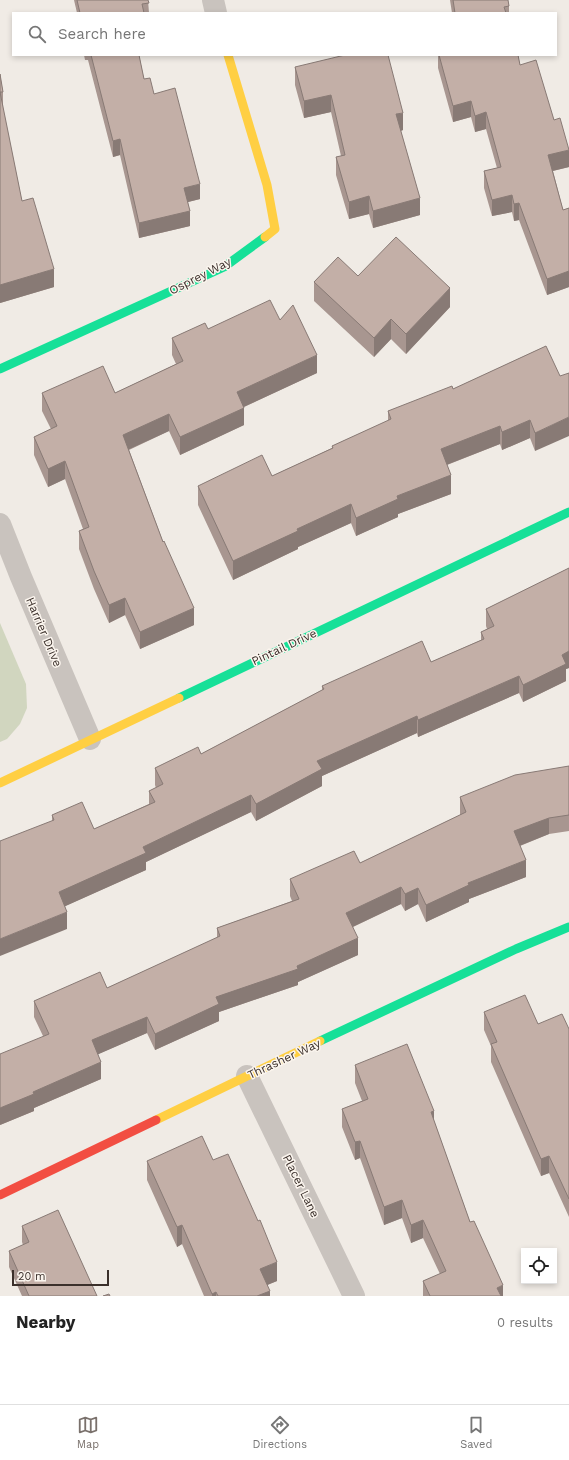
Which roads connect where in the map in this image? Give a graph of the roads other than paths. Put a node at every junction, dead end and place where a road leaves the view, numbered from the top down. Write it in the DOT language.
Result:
graph roads {
  1 [pos="213,0"];
  2 [pos="216,12"];
  3 [pos="228,56"];
  4 [pos="0,369"];
  5 [pos="569,512"];
  6 [pos="0,524"];
  7 [pos="90,739"];
  8 [pos="0,782"];
  9 [pos="569,927"];
  10 [pos="247,1076"];
  11 [pos="0,1195"];
  12 [pos="354,1296"];
  1 -- 2 [label="street"];
  3 -- 4 [label="street, Osprey Way"];
  5 -- 7 [label="street, Pintail Drive"];
  6 -- 7 [label="street, Harrier Drive"];
  7 -- 8 [label="street, Pintail Drive"];
  9 -- 10 [label="street, Thrasher Way"];
  10 -- 11 [label="street, Thrasher Way"];
  10 -- 12 [label="street, Placer Lane"];
}
